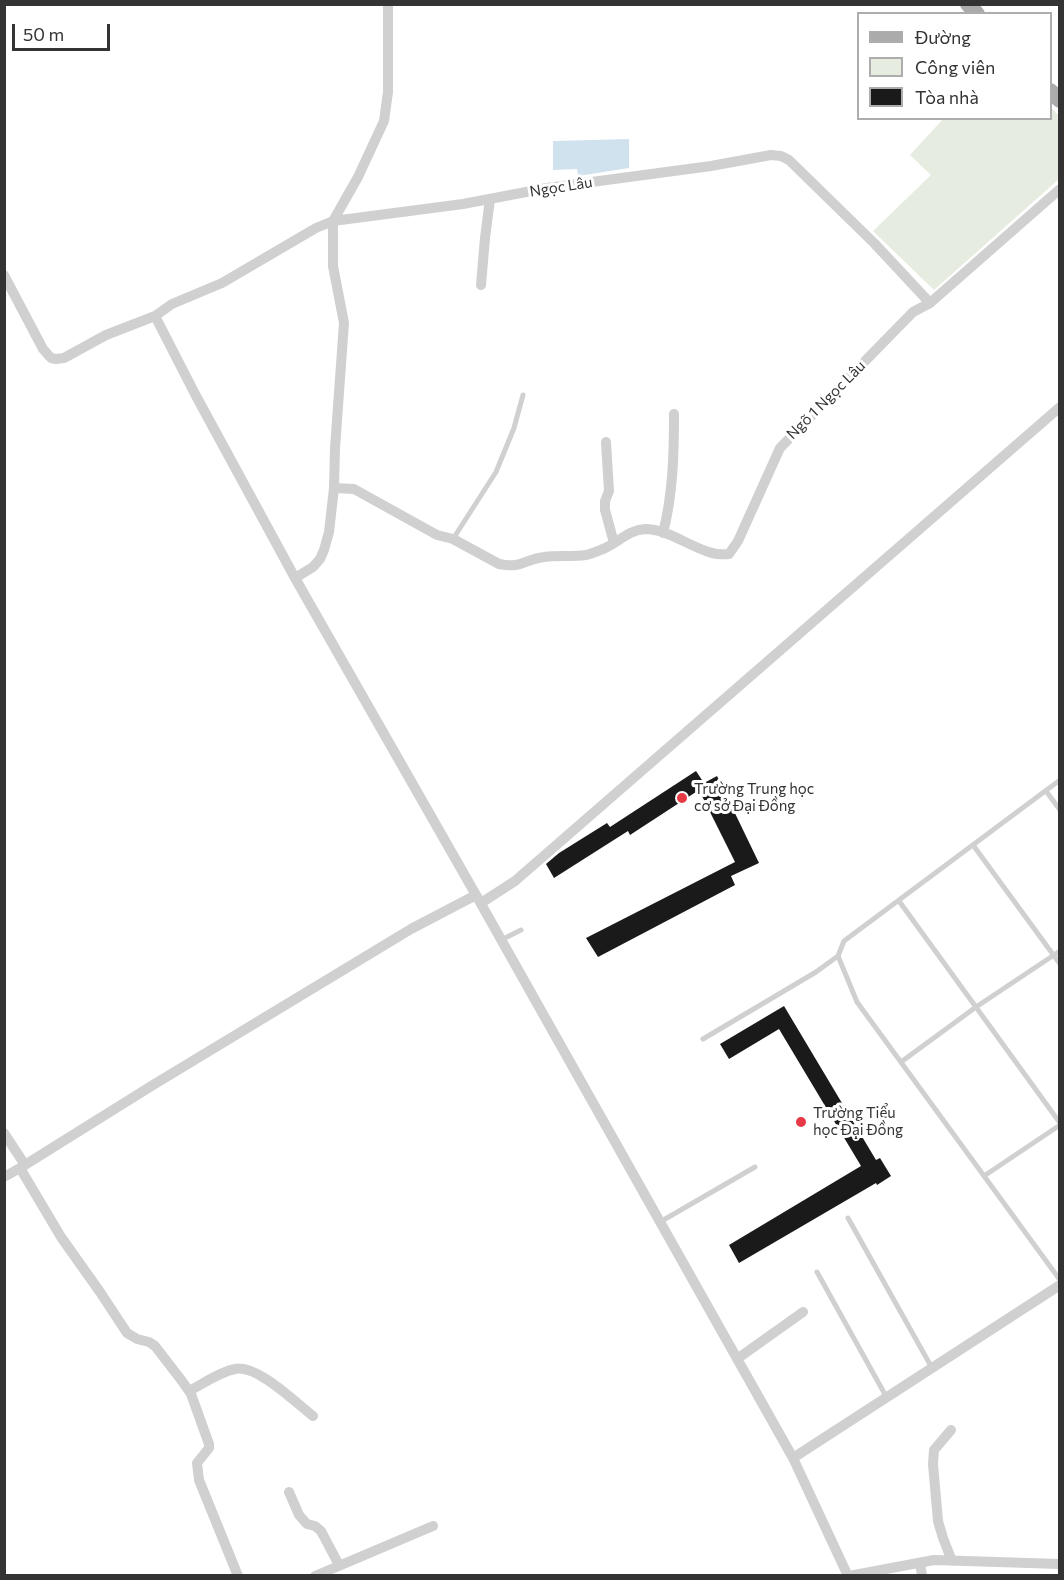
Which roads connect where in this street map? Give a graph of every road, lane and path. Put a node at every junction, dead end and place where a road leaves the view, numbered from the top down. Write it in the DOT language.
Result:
graph roads {
  1 [pos="388,4"];
  2 [pos="1059,189"];
  3 [pos="490,199"];
  4 [pos="333,221"];
  5 [pos="4,275"];
  6 [pos="481,285"];
  7 [pos="930,303"];
  8 [pos="155,316"];
  9 [pos="523,395"];
  10 [pos="1059,406"];
  11 [pos="674,414"];
  12 [pos="606,442"];
  13 [pos="334,488"];
  14 [pos="663,533"];
  15 [pos="453,539"];
  16 [pos="614,543"];
  17 [pos="295,578"];
  18 [pos="1059,780"];
  19 [pos="1046,791"];
  20 [pos="1059,810"];
  21 [pos="973,845"];
  22 [pos="478,899"];
  23 [pos="899,901"];
  24 [pos="521,930"];
  25 [pos="501,940"];
  26 [pos="1059,951"];
  27 [pos="1053,955"];
  28 [pos="838,956"];
  29 [pos="1059,964"];
  30 [pos="976,1007"];
  31 [pos="703,1039"];
  32 [pos="901,1062"];
  33 [pos="1059,1124"];
  34 [pos="4,1133"];
  35 [pos="22,1167"];
  36 [pos="755,1167"];
  37 [pos="984,1176"];
  38 [pos="4,1178"];
  39 [pos="848,1218"];
  40 [pos="660,1222"];
  41 [pos="817,1272"];
  42 [pos="1059,1282"];
  43 [pos="803,1312"];
  44 [pos="737,1359"];
  45 [pos="932,1368"];
  46 [pos="189,1391"];
  47 [pos="887,1398"];
  48 [pos="313,1416"];
  49 [pos="951,1430"];
  50 [pos="793,1458"];
  51 [pos="289,1492"];
  52 [pos="433,1526"];
  53 [pos="952,1561"];
  54 [pos="920,1563"];
  55 [pos="1059,1564"];
  56 [pos="339,1565"];
  57 [pos="870,1574"];
  58 [pos="238,1575"];
  59 [pos="315,1575"];
  60 [pos="848,1575"];
  61 [pos="922,1575"];
  1 -- 4 [label="street"];
  2 -- 7 [label="street"];
  3 -- 4 [label="street, Ngọc Lâu"];
  3 -- 6 [label="street"];
  3 -- 7 [label="street, Ngọc Lâu"];
  4 -- 8 [label="street, Ngọc Lâu"];
  4 -- 13 [label="street"];
  5 -- 8 [label="street, Ngọc Lâu"];
  7 -- 14 [label="street, Ngõ 1 Ngọc Lâu"];
  8 -- 17 [label="street"];
  9 -- 15 [label="lane"];
  10 -- 22 [label="street"];
  11 -- 14 [label="street"];
  12 -- 16 [label="street"];
  13 -- 15 [label="street, Ngõ 1 Ngọc Lâu"];
  13 -- 17 [label="street"];
  14 -- 16 [label="street, Ngõ 1 Ngọc Lâu"];
  15 -- 16 [label="street, Ngõ 1 Ngọc Lâu"];
  17 -- 22 [label="street"];
  18 -- 19 [label="lane"];
  19 -- 20 [label="lane"];
  19 -- 21 [label="lane"];
  21 -- 23 [label="lane"];
  21 -- 27 [label="lane"];
  22 -- 25 [label="street"];
  22 -- 35 [label="street"];
  23 -- 28 [label="lane"];
  23 -- 30 [label="lane"];
  24 -- 25 [label="lane"];
  25 -- 40 [label="street"];
  26 -- 27 [label="lane"];
  27 -- 29 [label="lane"];
  27 -- 30 [label="lane"];
  28 -- 31 [label="lane"];
  28 -- 32 [label="lane"];
  30 -- 32 [label="lane"];
  30 -- 33 [label="lane"];
  32 -- 37 [label="lane"];
  33 -- 37 [label="lane"];
  34 -- 35 [label="street"];
  35 -- 38 [label="street"];
  35 -- 46 [label="street"];
  36 -- 40 [label="lane"];
  37 -- 42 [label="lane"];
  39 -- 45 [label="lane"];
  40 -- 44 [label="street"];
  41 -- 47 [label="lane"];
  42 -- 45 [label="street"];
  43 -- 44 [label="street"];
  44 -- 50 [label="street"];
  45 -- 47 [label="street"];
  46 -- 48 [label="street"];
  46 -- 58 [label="street"];
  47 -- 50 [label="street"];
  49 -- 53 [label="street"];
  50 -- 60 [label="street"];
  51 -- 56 [label="street"];
  52 -- 56 [label="street"];
  53 -- 54 [label="street"];
  53 -- 55 [label="street"];
  54 -- 57 [label="street"];
  54 -- 61 [label="street"];
  56 -- 59 [label="street"];
  57 -- 60 [label="street"];
}
